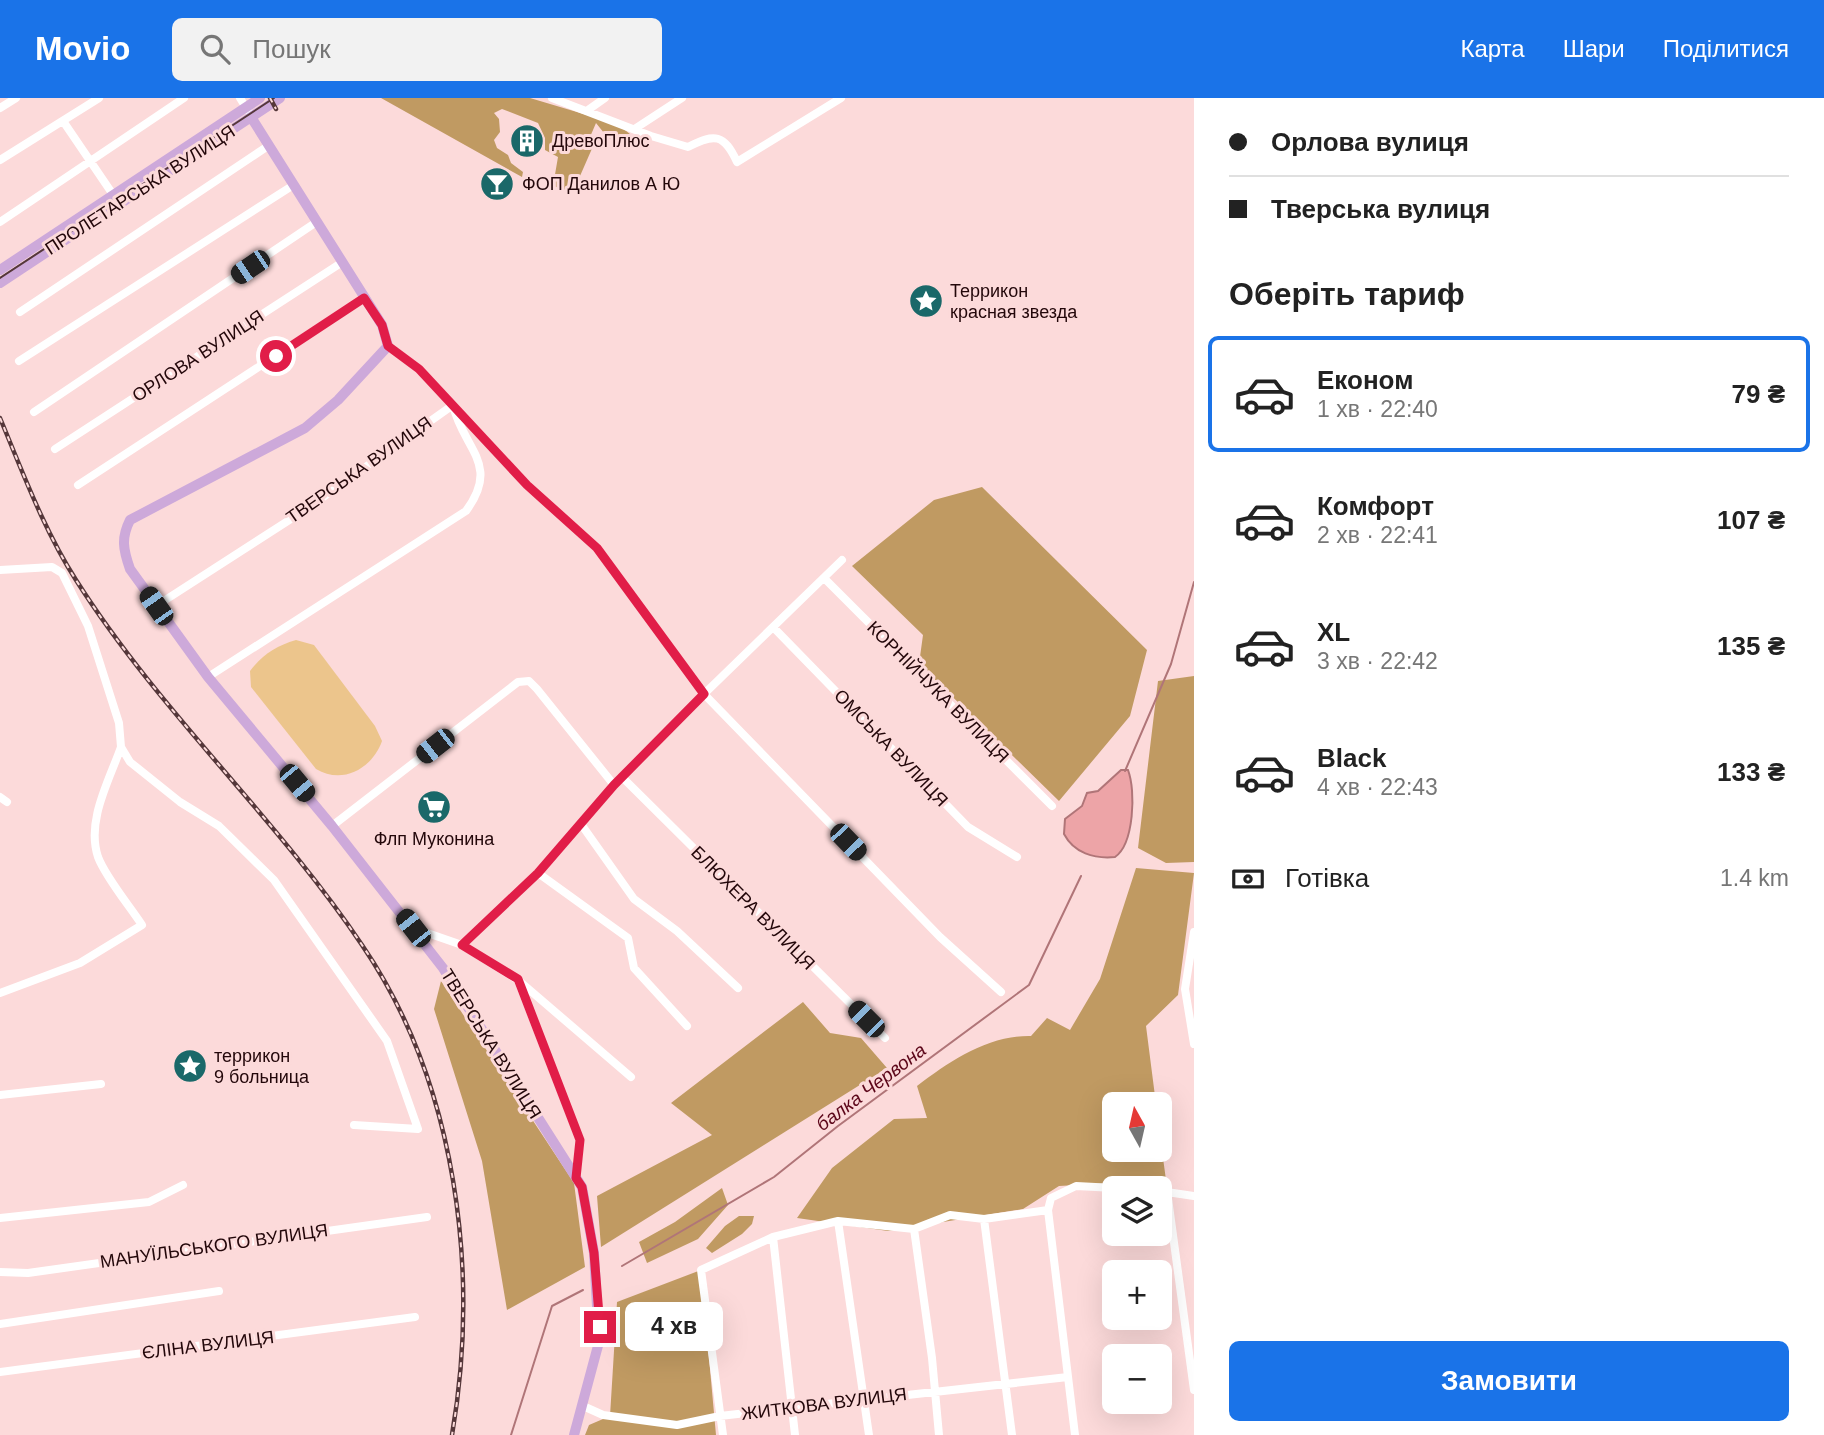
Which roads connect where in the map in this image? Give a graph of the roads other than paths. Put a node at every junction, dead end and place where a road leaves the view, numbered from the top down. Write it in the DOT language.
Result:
graph roads {
  1 [pos="16,98"];
  2 [pos="99,98"];
  3 [pos="184,98"];
  4 [pos="240,98"];
  5 [pos="260,98"];
  6 [pos="280,98"];
  7 [pos="552,98"];
  8 [pos="605,98"];
  9 [pos="682,98"];
  10 [pos="841,98"];
  11 [pos="0,108"];
  12 [pos="588,110"];
  13 [pos="248,112"];
  14 [pos="63,121"];
  15 [pos="636,128"];
  16 [pos="268,146"];
  17 [pos="0,160"];
  18 [pos="90,160"];
  19 [pos="292,186"];
  20 [pos="116,199"];
  21 [pos="0,222"];
  22 [pos="316,223"];
  23 [pos="341,263"];
  24 [pos="0,270"];
  25 [pos="0,283"];
  26 [pos="364,298"];
  27 [pos="20,312"];
  28 [pos="388,346"];
  29 [pos="19,361"];
  30 [pos="453,405"];
  31 [pos="34,412"];
  32 [pos="55,449"];
  33 [pos="78,485"];
  34 [pos="842,560"];
  35 [pos="0,570"];
  36 [pos="825,579"];
  37 [pos="156,606"];
  38 [pos="774,628"];
  39 [pos="208,677"];
  40 [pos="704,694"];
  41 [pos="121,747"];
  42 [pos="622,777"];
  43 [pos="614,785"];
  44 [pos="1052,806"];
  45 [pos="581,824"];
  46 [pos="332,826"];
  47 [pos="1017,857"];
  48 [pos="538,873"];
  49 [pos="413,928"];
  50 [pos="1194,932"];
  51 [pos="462,945"];
  52 [pos="518,979"];
  53 [pos="737,988"];
  54 [pos="1001,992"];
  55 [pos="0,993"];
  56 [pos="687,1026"];
  57 [pos="885,1038"];
  58 [pos="1194,1044"];
  59 [pos="631,1077"];
  60 [pos="102,1084"];
  61 [pos="0,1095"];
  62 [pos="354,1125"];
  63 [pos="576,1178"];
  64 [pos="183,1185"];
  65 [pos="1102,1187"];
  66 [pos="1172,1192"];
  67 [pos="1194,1196"];
  68 [pos="1048,1210"];
  69 [pos="427,1217"];
  70 [pos="0,1218"];
  71 [pos="985,1219"];
  72 [pos="838,1221"];
  73 [pos="914,1229"];
  74 [pos="773,1237"];
  75 [pos="1172,1244"];
  76 [pos="0,1272"];
  77 [pos="219,1291"];
  78 [pos="415,1317"];
  79 [pos="0,1324"];
  80 [pos="0,1371"];
  81 [pos="1068,1377"];
  82 [pos="1006,1384"];
  83 [pos="1194,1390"];
  84 [pos="933,1391"];
  85 [pos="865,1400"];
  86 [pos="583,1406"];
  87 [pos="793,1409"];
  88 [pos="720,1416"];
  89 [pos="574,1435"];
  90 [pos="723,1435"];
  91 [pos="795,1435"];
  92 [pos="869,1435"];
  93 [pos="939,1435"];
  94 [pos="1012,1435"];
  95 [pos="1075,1435"];
  1 -- 11 [label="street"];
  2 -- 14 [label="street"];
  3 -- 18 [label="street"];
  4 -- 13 [label="street"];
  5 -- 13 [label="main road, ПРОЛЕТАРСЬКА ВУЛИЦЯ"];
  6 -- 13 [label="main road, ПРОЛЕТАРСЬКА ВУЛИЦЯ"];
  7 -- 12 [label="street"];
  8 -- 12 [label="street"];
  9 -- 15 [label="street"];
  10 -- 15 [label="street"];
  12 -- 15 [label="street"];
  13 -- 16 [label="main road"];
  13 -- 20 [label="main road, ПРОЛЕТАРСЬКА ВУЛИЦЯ"];
  14 -- 17 [label="street"];
  14 -- 18 [label="street"];
  16 -- 19 [label="main road"];
  16 -- 27 [label="street"];
  18 -- 20 [label="street"];
  18 -- 21 [label="street"];
  19 -- 22 [label="main road"];
  19 -- 29 [label="street"];
  20 -- 24 [label="main road, ПРОЛЕТАРСЬКА ВУЛИЦЯ"];
  20 -- 25 [label="main road, ПРОЛЕТАРСЬКА ВУЛИЦЯ"];
  22 -- 23 [label="main road"];
  22 -- 31 [label="street"];
  23 -- 26 [label="main road"];
  23 -- 32 [label="street, ОРЛОВА ВУЛИЦЯ"];
  26 -- 28 [label="main road"];
  26 -- 33 [label="street"];
  28 -- 30 [label="street"];
  28 -- 37 [label="main road, ТВЕРСЬКА ВУЛИЦЯ"];
  30 -- 37 [label="street, ТВЕРСЬКА ВУЛИЦЯ"];
  30 -- 39 [label="street, ТВЕРСЬКА ВУЛИЦЯ"];
  30 -- 40 [label="street"];
  34 -- 36 [label="street"];
  35 -- 41 [label="street"];
  36 -- 38 [label="street"];
  36 -- 44 [label="street, КОРНІЙЧУКА ВУЛИЦЯ"];
  37 -- 39 [label="main road, ТВЕРСЬКА ВУЛИЦЯ"];
  38 -- 40 [label="street"];
  38 -- 47 [label="street, ОМСЬКА ВУЛИЦЯ"];
  39 -- 46 [label="main road, ТВЕРСЬКА ВУЛИЦЯ"];
  40 -- 42 [label="street"];
  40 -- 54 [label="street"];
  41 -- 55 [label="street"];
  41 -- 62 [label="street"];
  42 -- 43 [label="street"];
  42 -- 57 [label="street, БЛЮХЕРА ВУЛИЦЯ"];
  43 -- 45 [label="street"];
  43 -- 46 [label="street"];
  45 -- 48 [label="street"];
  45 -- 53 [label="street"];
  46 -- 49 [label="main road, ТВЕРСЬКА ВУЛИЦЯ"];
  48 -- 51 [label="street"];
  48 -- 56 [label="street"];
  49 -- 51 [label="street"];
  49 -- 63 [label="main road, ТВЕРСЬКА ВУЛИЦЯ"];
  50 -- 58 [label="street"];
  51 -- 52 [label="street"];
  52 -- 59 [label="street"];
  52 -- 63 [label="street"];
  60 -- 61 [label="street"];
  63 -- 86 [label="main road, ТВЕРСЬКА ВУЛИЦЯ"];
  64 -- 70 [label="street"];
  65 -- 68 [label="street"];
  66 -- 67 [label="street"];
  68 -- 71 [label="street"];
  68 -- 81 [label="street"];
  69 -- 76 [label="street, МАНУЇЛЬСЬКОГО ВУЛИЦЯ"];
  71 -- 73 [label="street"];
  71 -- 82 [label="street"];
  72 -- 73 [label="street"];
  72 -- 74 [label="street"];
  72 -- 85 [label="street"];
  73 -- 84 [label="street"];
  74 -- 87 [label="street"];
  74 -- 88 [label="street"];
  75 -- 83 [label="street"];
  77 -- 79 [label="street"];
  78 -- 80 [label="street, ЄЛІНА ВУЛИЦЯ"];
  81 -- 82 [label="street, ЖИТКОВА ВУЛИЦЯ"];
  81 -- 95 [label="street"];
  82 -- 84 [label="street, ЖИТКОВА ВУЛИЦЯ"];
  82 -- 94 [label="street"];
  84 -- 85 [label="street, ЖИТКОВА ВУЛИЦЯ"];
  84 -- 93 [label="street"];
  85 -- 87 [label="street, ЖИТКОВА ВУЛИЦЯ"];
  85 -- 92 [label="street"];
  86 -- 88 [label="street, ЖИТКОВА ВУЛИЦЯ"];
  86 -- 89 [label="main road, ТВЕРСЬКА ВУЛИЦЯ"];
  87 -- 88 [label="street, ЖИТКОВА ВУЛИЦЯ"];
  87 -- 91 [label="street"];
  88 -- 90 [label="street"];
}
